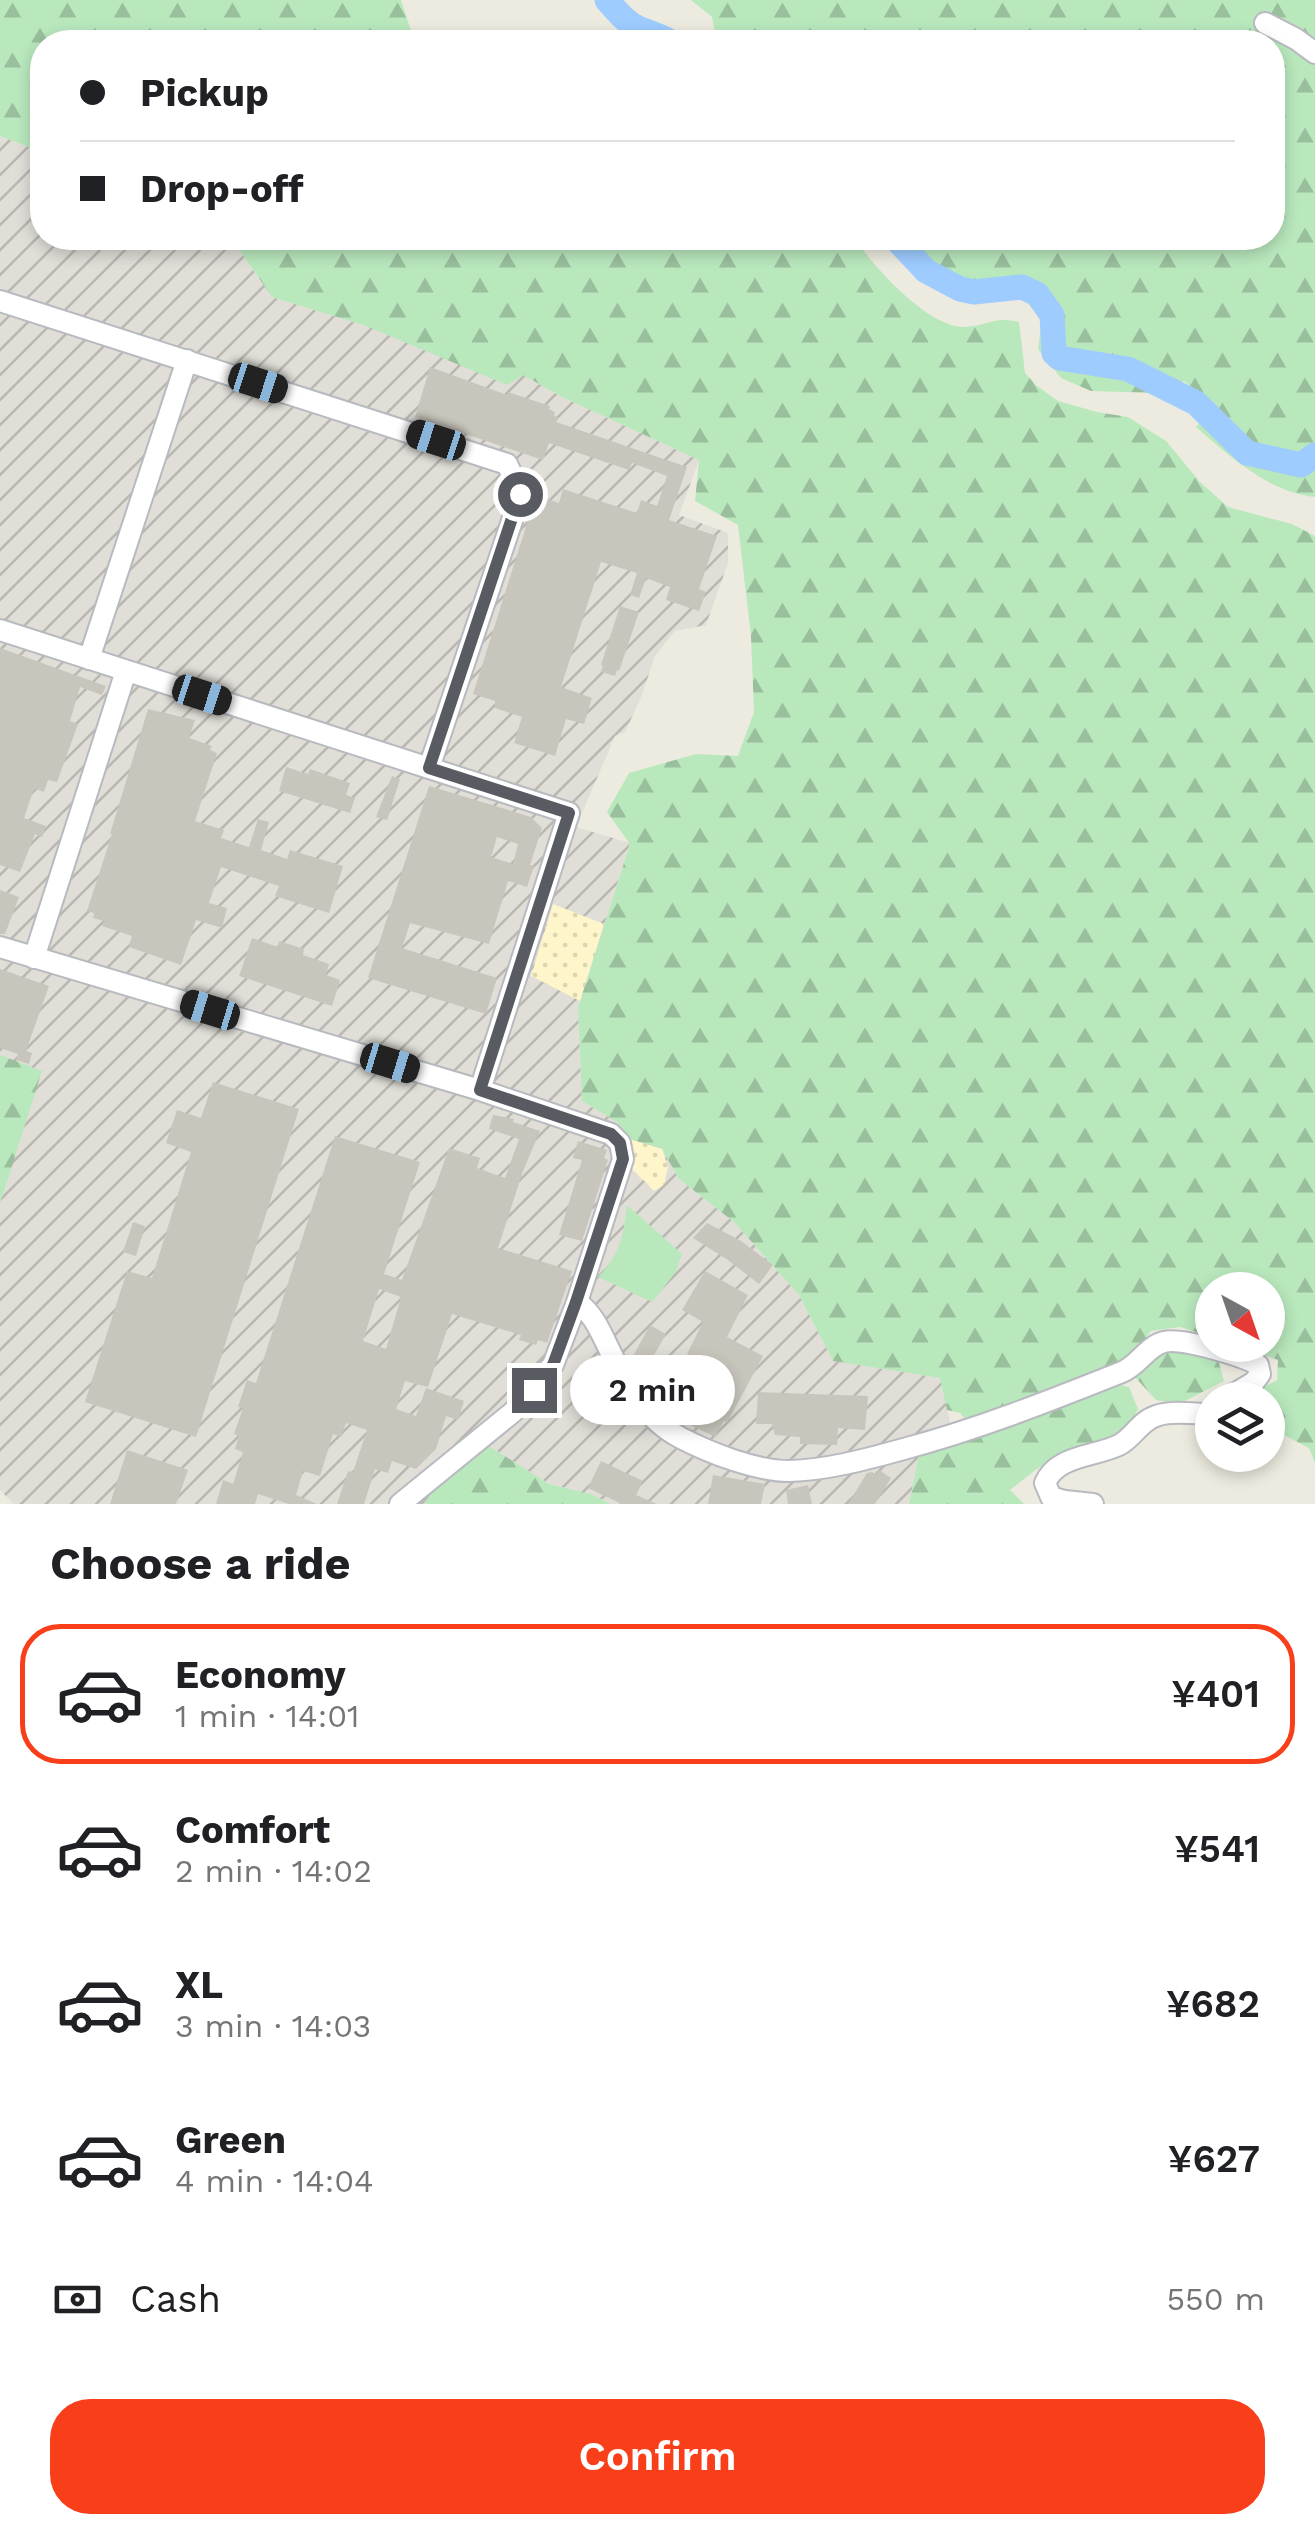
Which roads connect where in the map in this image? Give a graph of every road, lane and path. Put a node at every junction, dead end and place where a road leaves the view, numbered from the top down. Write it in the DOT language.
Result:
graph roads {
  1 [pos="1265,23"];
  2 [pos="1279,30"];
  3 [pos="1285,33"];
  4 [pos="1315,53"];
  5 [pos="0,301"];
  6 [pos="187,360"];
  7 [pos="0,630"];
  8 [pos="89,658"];
  9 [pos="126,671"];
  10 [pos="429,768"];
  11 [pos="0,947"];
  12 [pos="34,958"];
  13 [pos="480,1090"];
  14 [pos="576,1302"];
  15 [pos="1254,1382"];
  16 [pos="1195,1413"];
  17 [pos="400,1504"];
  18 [pos="1094,1504"];
  1 -- 2 [label="street"];
  3 -- 4 [label="street"];
  5 -- 6 [label="street"];
  6 -- 8 [label="street"];
  6 -- 10 [label="street"];
  7 -- 8 [label="street"];
  8 -- 9 [label="street"];
  9 -- 10 [label="street"];
  9 -- 12 [label="street"];
  10 -- 13 [label="street"];
  11 -- 12 [label="street"];
  12 -- 13 [label="street"];
  13 -- 14 [label="street"];
  14 -- 15 [label="street"];
  14 -- 17 [label="street"];
  16 -- 18 [label="street"];
}
